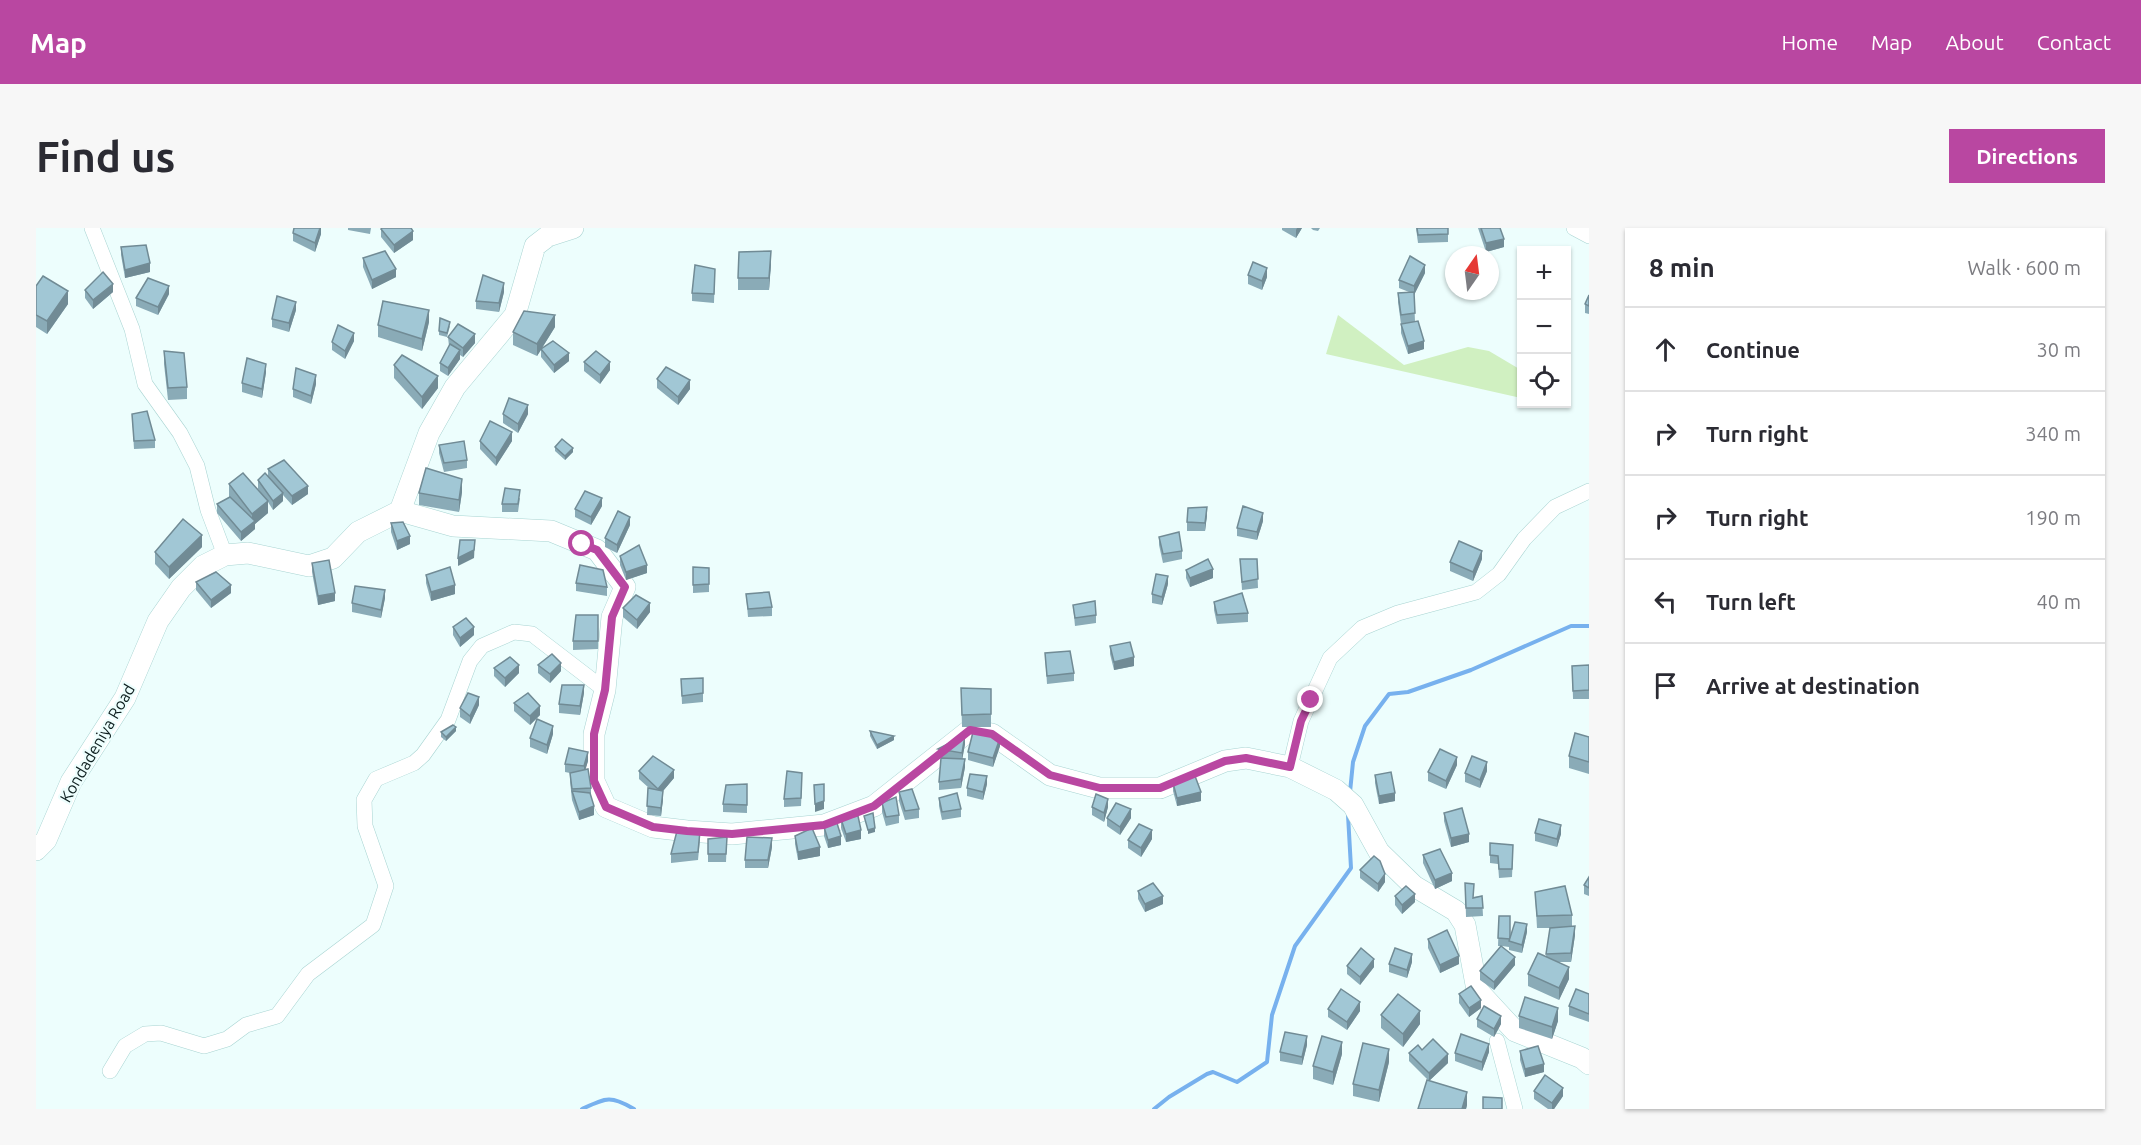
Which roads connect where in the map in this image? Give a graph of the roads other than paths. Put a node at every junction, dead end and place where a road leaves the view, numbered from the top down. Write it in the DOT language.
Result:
graph roads {
  1 [pos="92,228"];
  2 [pos="573,228"];
  3 [pos="1574,228"];
  4 [pos="1589,236"];
  5 [pos="1589,491"];
  6 [pos="400,511"];
  7 [pos="225,555"];
  8 [pos="605,690"];
  9 [pos="1290,767"];
  10 [pos="36,850"];
  11 [pos="1497,1041"];
  12 [pos="1587,1056"];
  13 [pos="110,1071"];
  14 [pos="1515,1109"];
  1 -- 7 [label="street"];
  2 -- 6 [label="street"];
  3 -- 4 [label="street"];
  5 -- 9 [label="street"];
  6 -- 7 [label="street, Kondadeniya Road"];
  6 -- 8 [label="street"];
  7 -- 10 [label="street, Kondadeniya Road"];
  8 -- 9 [label="street"];
  8 -- 13 [label="street"];
  9 -- 12 [label="street"];
  11 -- 14 [label="street"];
}
